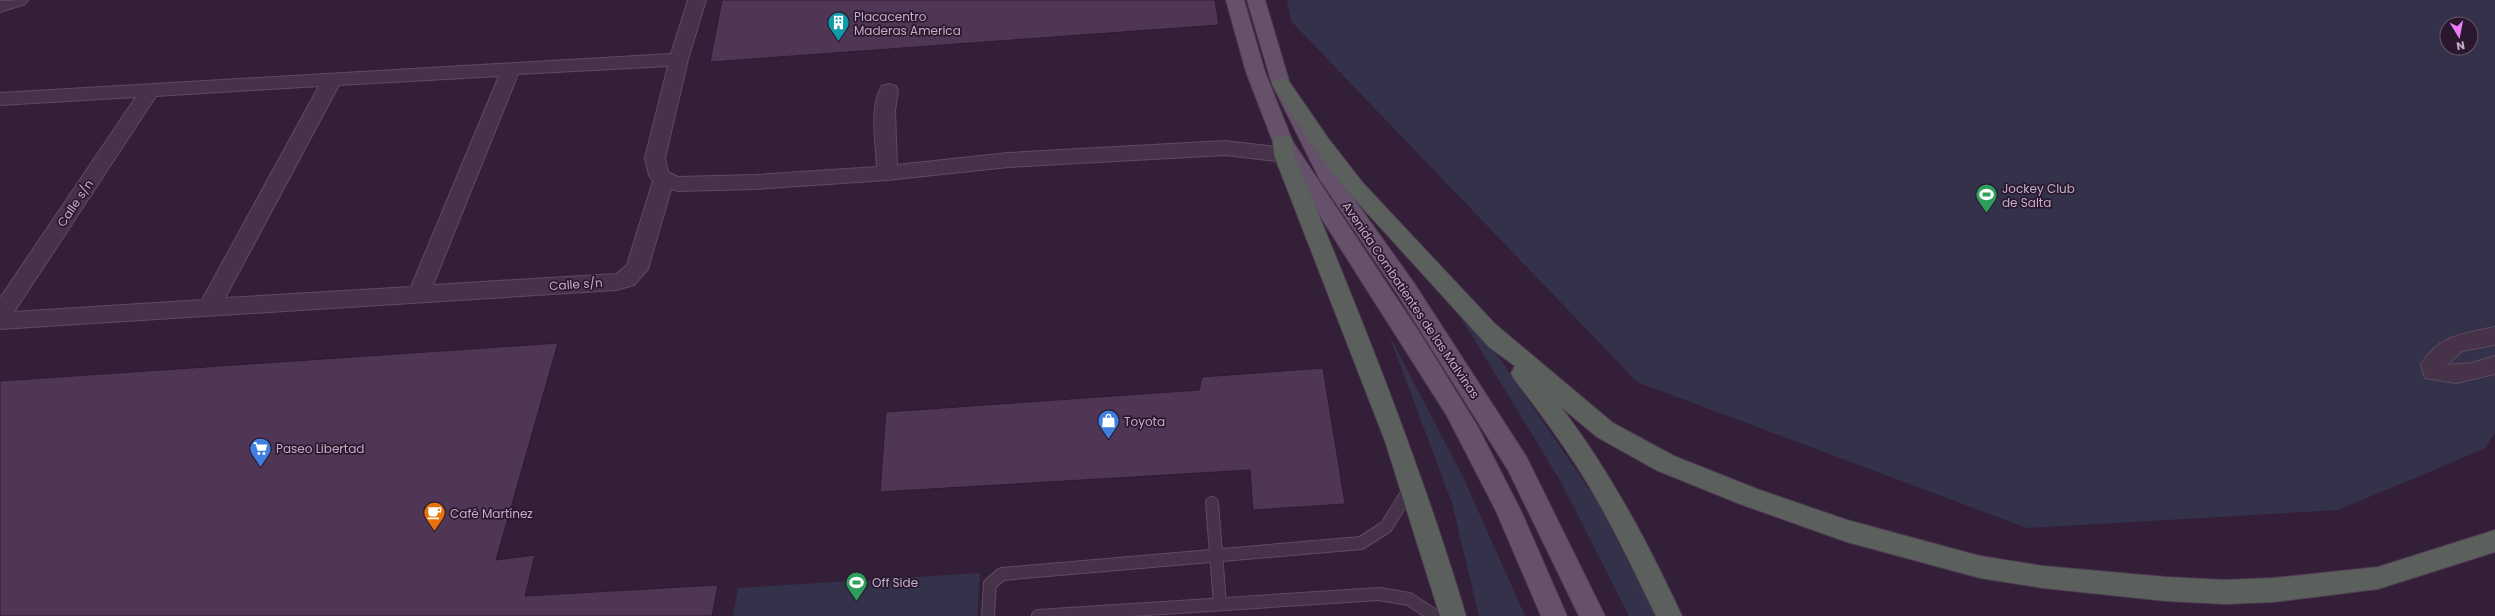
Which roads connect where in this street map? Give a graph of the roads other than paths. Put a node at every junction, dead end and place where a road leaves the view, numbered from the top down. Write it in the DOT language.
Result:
graph roads {
  1 [pos="19,0"];
  2 [pos="697,0"];
  3 [pos="1235,0"];
  4 [pos="1256,0"];
  5 [pos="0,7"];
  6 [pos="679,59"];
  7 [pos="511,69"];
  8 [pos="332,80"];
  9 [pos="1281,84"];
  10 [pos="150,90"];
  11 [pos="889,90"];
  12 [pos="0,100"];
  13 [pos="1283,149"];
  14 [pos="887,173"];
  15 [pos="664,180"];
  16 [pos="419,294"];
  17 [pos="209,307"];
  18 [pos="0,315"];
  19 [pos="0,321"];
  20 [pos="1487,330"];
  21 [pos="2495,336"];
  22 [pos="2495,365"];
  23 [pos="1413,483"];
  24 [pos="1212,502"];
  25 [pos="2495,541"];
  26 [pos="1218,556"];
  27 [pos="1220,604"];
  28 [pos="988,616"];
  29 [pos="1038,616"];
  30 [pos="1435,616"];
  31 [pos="1453,616"];
  32 [pos="1554,616"];
  33 [pos="1592,616"];
  34 [pos="1669,616"];
  1 -- 5 [label="street"];
  2 -- 6 [label="street"];
  3 -- 13 [label="main road, Avenida Combatientes de las Malvinas"];
  4 -- 9 [label="main road, Avenida Combatientes de las Malvinas"];
  6 -- 7 [label="street"];
  6 -- 15 [label="street"];
  7 -- 8 [label="street"];
  7 -- 16 [label="street"];
  8 -- 10 [label="street"];
  8 -- 17 [label="street"];
  9 -- 20 [label="highway"];
  9 -- 33 [label="main road, Avenida Combatientes de las Malvinas"];
  10 -- 12 [label="street"];
  10 -- 18 [label="street, Calle s/n"];
  11 -- 14 [label="street"];
  13 -- 14 [label="street"];
  13 -- 23 [label="highway"];
  13 -- 32 [label="main road, Avenida Combatientes de las Malvinas"];
  14 -- 15 [label="street"];
  15 -- 16 [label="street, Calle s/n"];
  16 -- 17 [label="street, Calle s/n"];
  17 -- 19 [label="street, Calle s/n"];
  20 -- 25 [label="highway"];
  20 -- 34 [label="highway"];
  21 -- 22 [label="street"];
  23 -- 26 [label="lane"];
  23 -- 31 [label="highway"];
  24 -- 26 [label="lane"];
  26 -- 27 [label="lane"];
  26 -- 28 [label="lane"];
  27 -- 29 [label="lane"];
  27 -- 30 [label="lane"];
}
